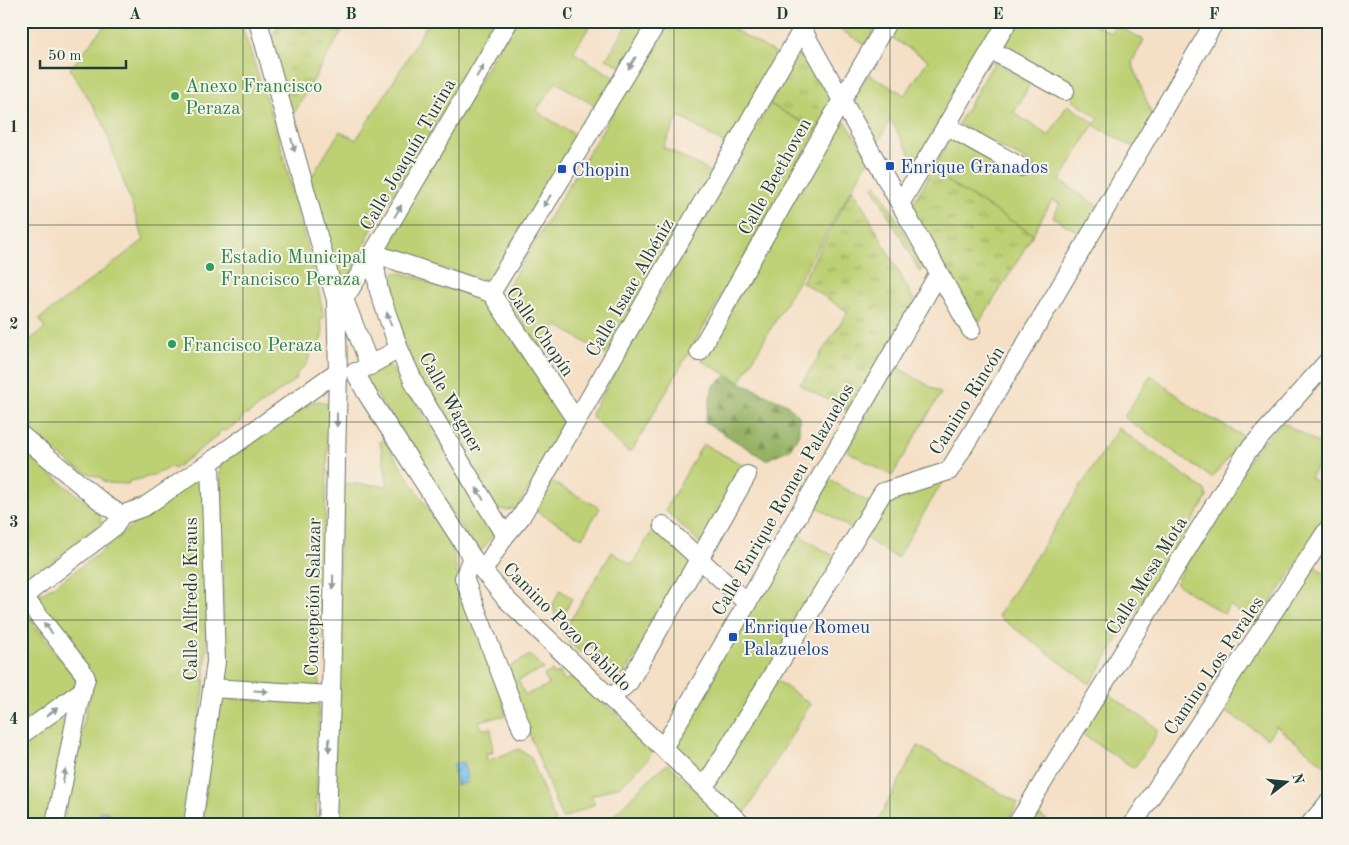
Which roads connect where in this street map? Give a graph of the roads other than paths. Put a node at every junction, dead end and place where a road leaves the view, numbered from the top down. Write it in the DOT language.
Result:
graph roads {
  1 [pos="509,21"];
  2 [pos="658,21"];
  3 [pos="888,21"];
  4 [pos="1008,21"];
  5 [pos="1215,21"];
  6 [pos="262,24"];
  7 [pos="802,24"];
  8 [pos="992,50"];
  9 [pos="1065,92"];
  10 [pos="842,100"];
  11 [pos="946,126"];
  12 [pos="1021,167"];
  13 [pos="900,204"];
  14 [pos="373,253"];
  15 [pos="939,273"];
  16 [pos="491,293"];
  17 [pos="340,300"];
  18 [pos="971,330"];
  19 [pos="399,350"];
  20 [pos="699,352"];
  21 [pos="1328,361"];
  22 [pos="354,370"];
  23 [pos="576,420"];
  24 [pos="21,435"];
  25 [pos="210,462"];
  26 [pos="747,475"];
  27 [pos="121,515"];
  28 [pos="663,525"];
  29 [pos="1328,529"];
  30 [pos="505,536"];
  31 [pos="472,557"];
  32 [pos="700,559"];
  33 [pos="483,571"];
  34 [pos="22,597"];
  35 [pos="747,603"];
  36 [pos="212,688"];
  37 [pos="83,690"];
  38 [pos="331,694"];
  39 [pos="611,698"];
  40 [pos="522,729"];
  41 [pos="21,735"];
  42 [pos="663,748"];
  43 [pos="703,787"];
  44 [pos="1328,804"];
  45 [pos="55,824"];
  46 [pos="193,824"];
  47 [pos="326,824"];
  48 [pos="741,824"];
  49 [pos="1018,824"];
  50 [pos="1133,824"];
  51 [pos="1310,824"];
  14 -- 1 [label="street, Calle Joaquín Turina, one-way"];
  2 -- 16 [label="street, one-way"];
  3 -- 10 [label="street, Calle Beethoven"];
  4 -- 8 [label="street"];
  5 -- 43 [label="street, Camino Rincón"];
  6 -- 17 [label="street, one-way"];
  7 -- 10 [label="street"];
  7 -- 23 [label="street, Calle Isaac Albéniz"];
  8 -- 9 [label="street"];
  8 -- 11 [label="street"];
  10 -- 13 [label="street"];
  10 -- 20 [label="street, Calle Beethoven"];
  11 -- 12 [label="street"];
  11 -- 13 [label="street"];
  13 -- 15 [label="street"];
  14 -- 16 [label="street, Calle Chopín"];
  14 -- 17 [label="street, Calle Joaquín Turina"];
  19 -- 14 [label="street, Calle Wagner, one-way"];
  15 -- 18 [label="street"];
  15 -- 35 [label="street, Calle Enrique Romeu Palazuelos"];
  16 -- 23 [label="street, Calle Chopín"];
  17 -- 22 [label="street, Concepción Salazar"];
  17 -- 22 [label="street, Camino Pozo Cabildo"];
  19 -- 22 [label="street"];
  30 -- 19 [label="street, Calle Wagner, one-way"];
  21 -- 49 [label="street, Calle Mesa Mota"];
  22 -- 25 [label="street"];
  22 -- 31 [label="street, Camino Pozo Cabildo"];
  22 -- 38 [label="street, Concepción Salazar, one-way"];
  23 -- 30 [label="street, Calle Isaac Albéniz"];
  24 -- 27 [label="street"];
  25 -- 27 [label="street"];
  25 -- 36 [label="street, Calle Alfredo Kraus"];
  26 -- 32 [label="street"];
  27 -- 34 [label="street"];
  28 -- 32 [label="street"];
  29 -- 50 [label="street, Camino Los Perales"];
  30 -- 33 [label="street, Calle Isaac Albéniz"];
  31 -- 33 [label="street, Camino Pozo Cabildo"];
  31 -- 40 [label="street"];
  32 -- 35 [label="street"];
  32 -- 39 [label="street"];
  33 -- 39 [label="street, Camino Pozo Cabildo"];
  37 -- 34 [label="street, one-way"];
  35 -- 42 [label="street, Calle Enrique Romeu Palazuelos"];
  36 -- 38 [label="street, one-way"];
  36 -- 46 [label="street, Calle Alfredo Kraus"];
  41 -- 37 [label="street, one-way"];
  45 -- 37 [label="street, one-way"];
  38 -- 47 [label="street, Concepción Salazar, one-way"];
  39 -- 42 [label="street, Camino Pozo Cabildo"];
  42 -- 43 [label="street, Camino Pozo Cabildo"];
  43 -- 48 [label="street, Camino Pozo Cabildo"];
  44 -- 51 [label="street"];
}
